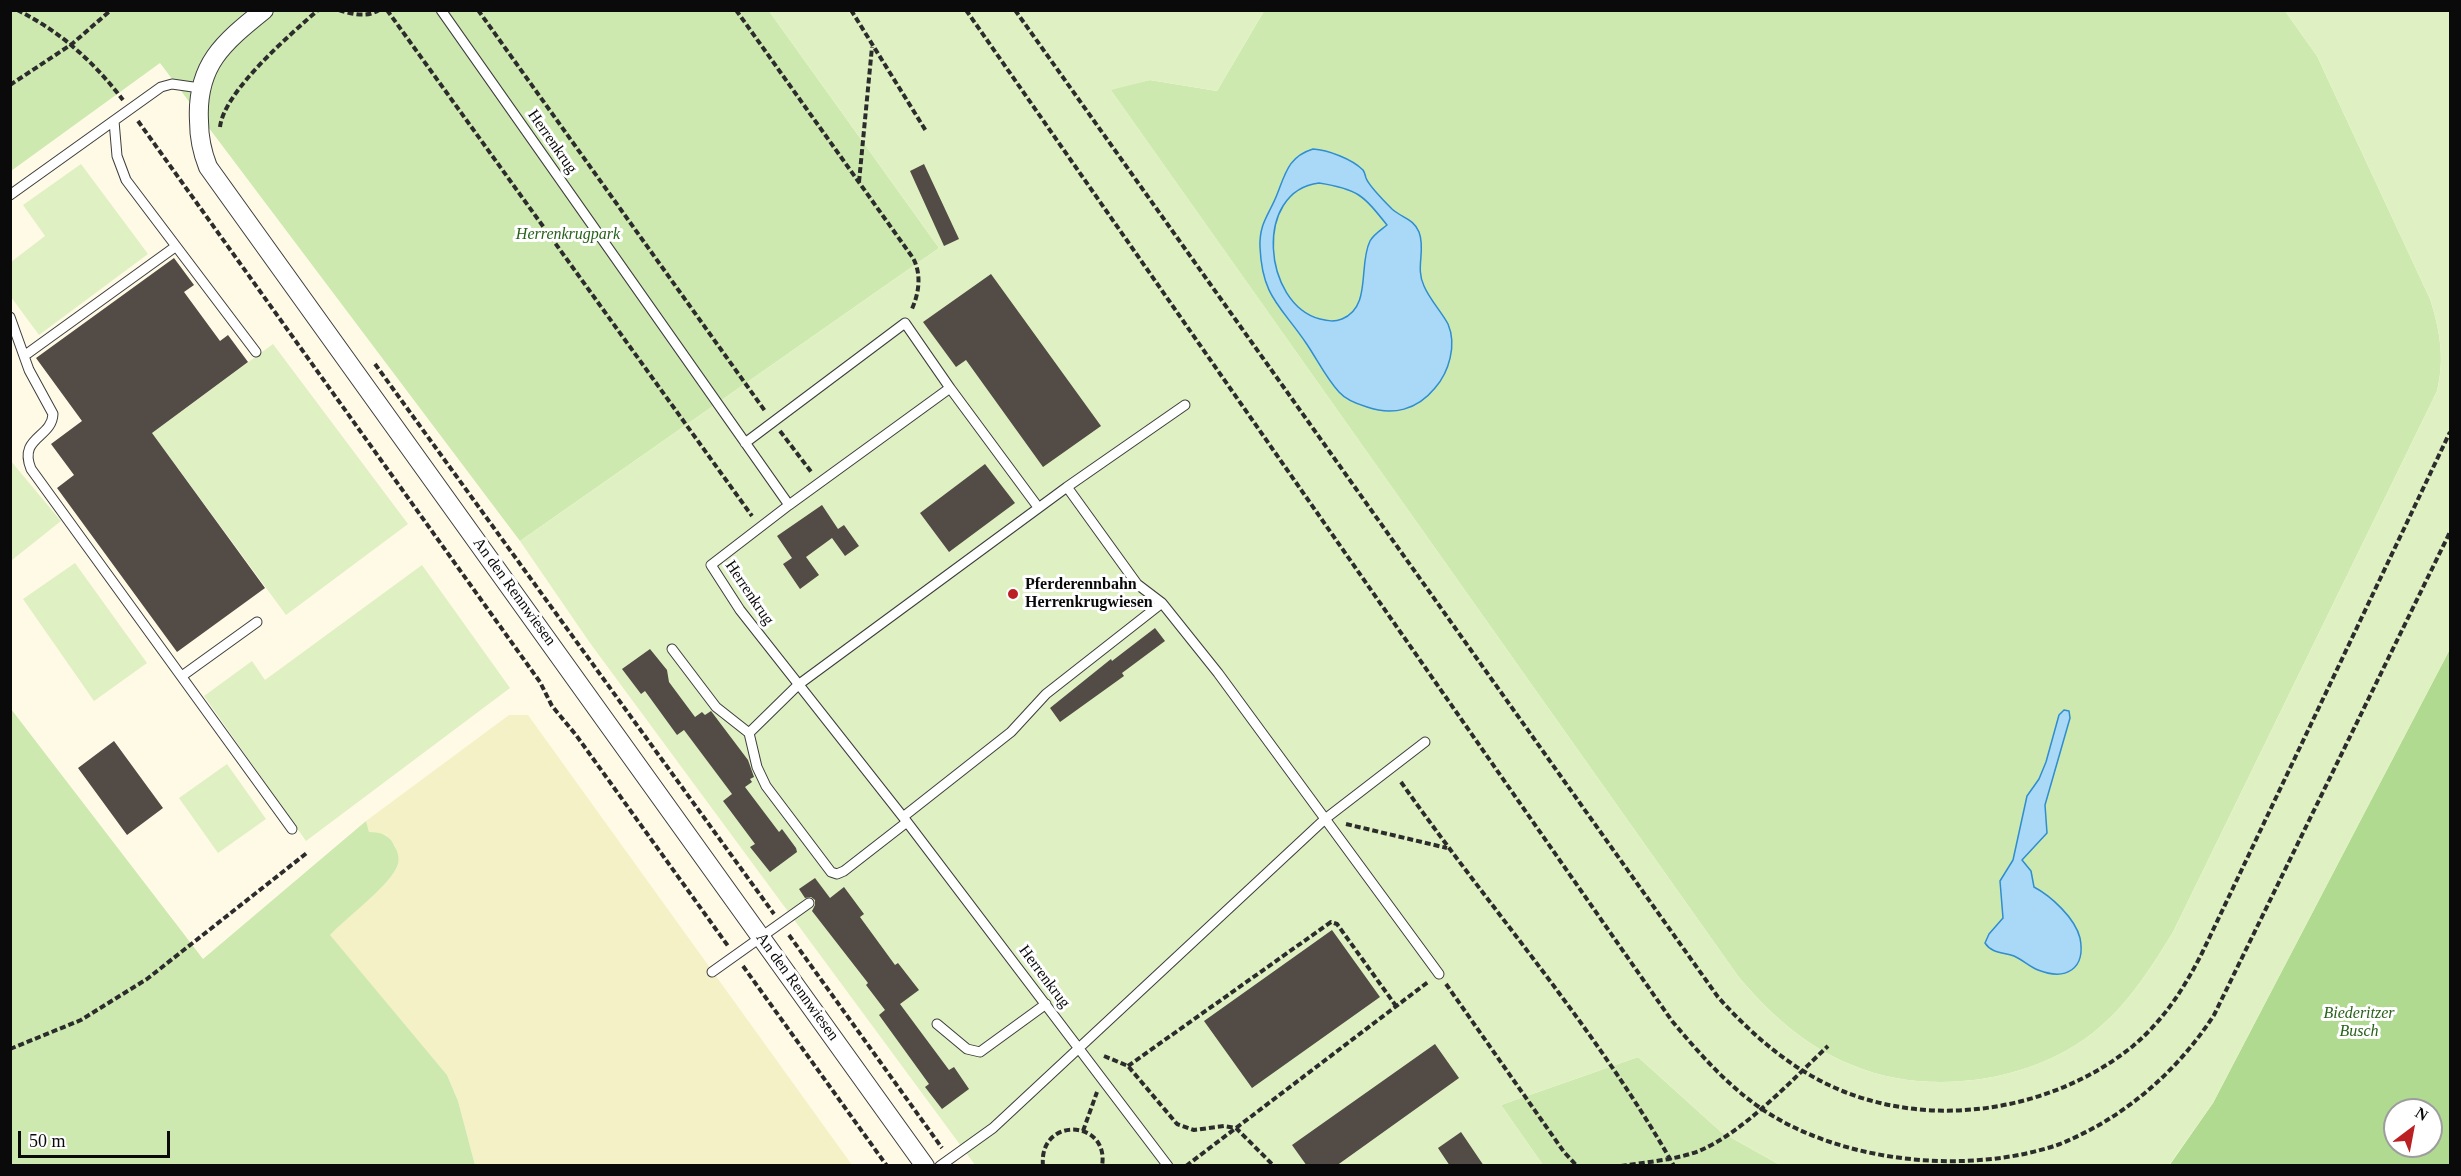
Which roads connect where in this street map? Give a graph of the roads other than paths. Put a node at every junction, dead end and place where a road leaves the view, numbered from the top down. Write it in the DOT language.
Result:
graph roads {
  1 [pos="264,10"];
  2 [pos="441,10"];
  3 [pos="200,88"];
  4 [pos="114,121"];
  5 [pos="10,195"];
  6 [pos="175,247"];
  7 [pos="10,318"];
  8 [pos="256,352"];
  9 [pos="24,356"];
  10 [pos="950,388"];
  11 [pos="1185,405"];
  12 [pos="745,443"];
  13 [pos="1067,487"];
  14 [pos="789,506"];
  15 [pos="1038,507"];
  16 [pos="1162,603"];
  17 [pos="257,622"];
  18 [pos="672,649"];
  19 [pos="182,676"];
  20 [pos="798,685"];
  21 [pos="749,733"];
  22 [pos="1425,742"];
  23 [pos="1325,819"];
  24 [pos="905,820"];
  25 [pos="292,829"];
  26 [pos="808,903"];
  27 [pos="762,938"];
  28 [pos="712,972"];
  29 [pos="1439,974"];
  30 [pos="1046,1004"];
  31 [pos="937,1024"];
  32 [pos="1081,1050"];
  33 [pos="925,1166"];
  34 [pos="940,1166"];
  35 [pos="1168,1166"];
  1 -- 3 [label="street, An den Rennwiesen"];
  2 -- 12 [label="lane, Herrenkrug"];
  3 -- 4 [label="lane"];
  3 -- 27 [label="street, An den Rennwiesen"];
  4 -- 5 [label="lane"];
  4 -- 6 [label="lane"];
  6 -- 8 [label="lane"];
  6 -- 9 [label="lane"];
  7 -- 9 [label="lane"];
  9 -- 19 [label="lane"];
  10 -- 12 [label="lane"];
  10 -- 14 [label="lane"];
  10 -- 15 [label="lane"];
  11 -- 13 [label="lane"];
  12 -- 14 [label="lane, Herrenkrug"];
  13 -- 15 [label="lane"];
  13 -- 16 [label="lane"];
  14 -- 20 [label="lane, Herrenkrug"];
  15 -- 20 [label="lane"];
  16 -- 23 [label="lane"];
  16 -- 24 [label="lane"];
  17 -- 19 [label="lane"];
  18 -- 21 [label="lane"];
  19 -- 25 [label="lane"];
  20 -- 21 [label="lane"];
  20 -- 24 [label="lane, Herrenkrug"];
  21 -- 24 [label="lane"];
  22 -- 23 [label="lane"];
  23 -- 29 [label="lane"];
  23 -- 32 [label="lane"];
  24 -- 30 [label="lane, Herrenkrug"];
  26 -- 27 [label="lane"];
  27 -- 28 [label="lane"];
  27 -- 33 [label="street, An den Rennwiesen"];
  30 -- 31 [label="lane"];
  30 -- 32 [label="lane, Herrenkrug"];
  32 -- 34 [label="lane"];
  32 -- 35 [label="lane, Herrenkrug"];
}
